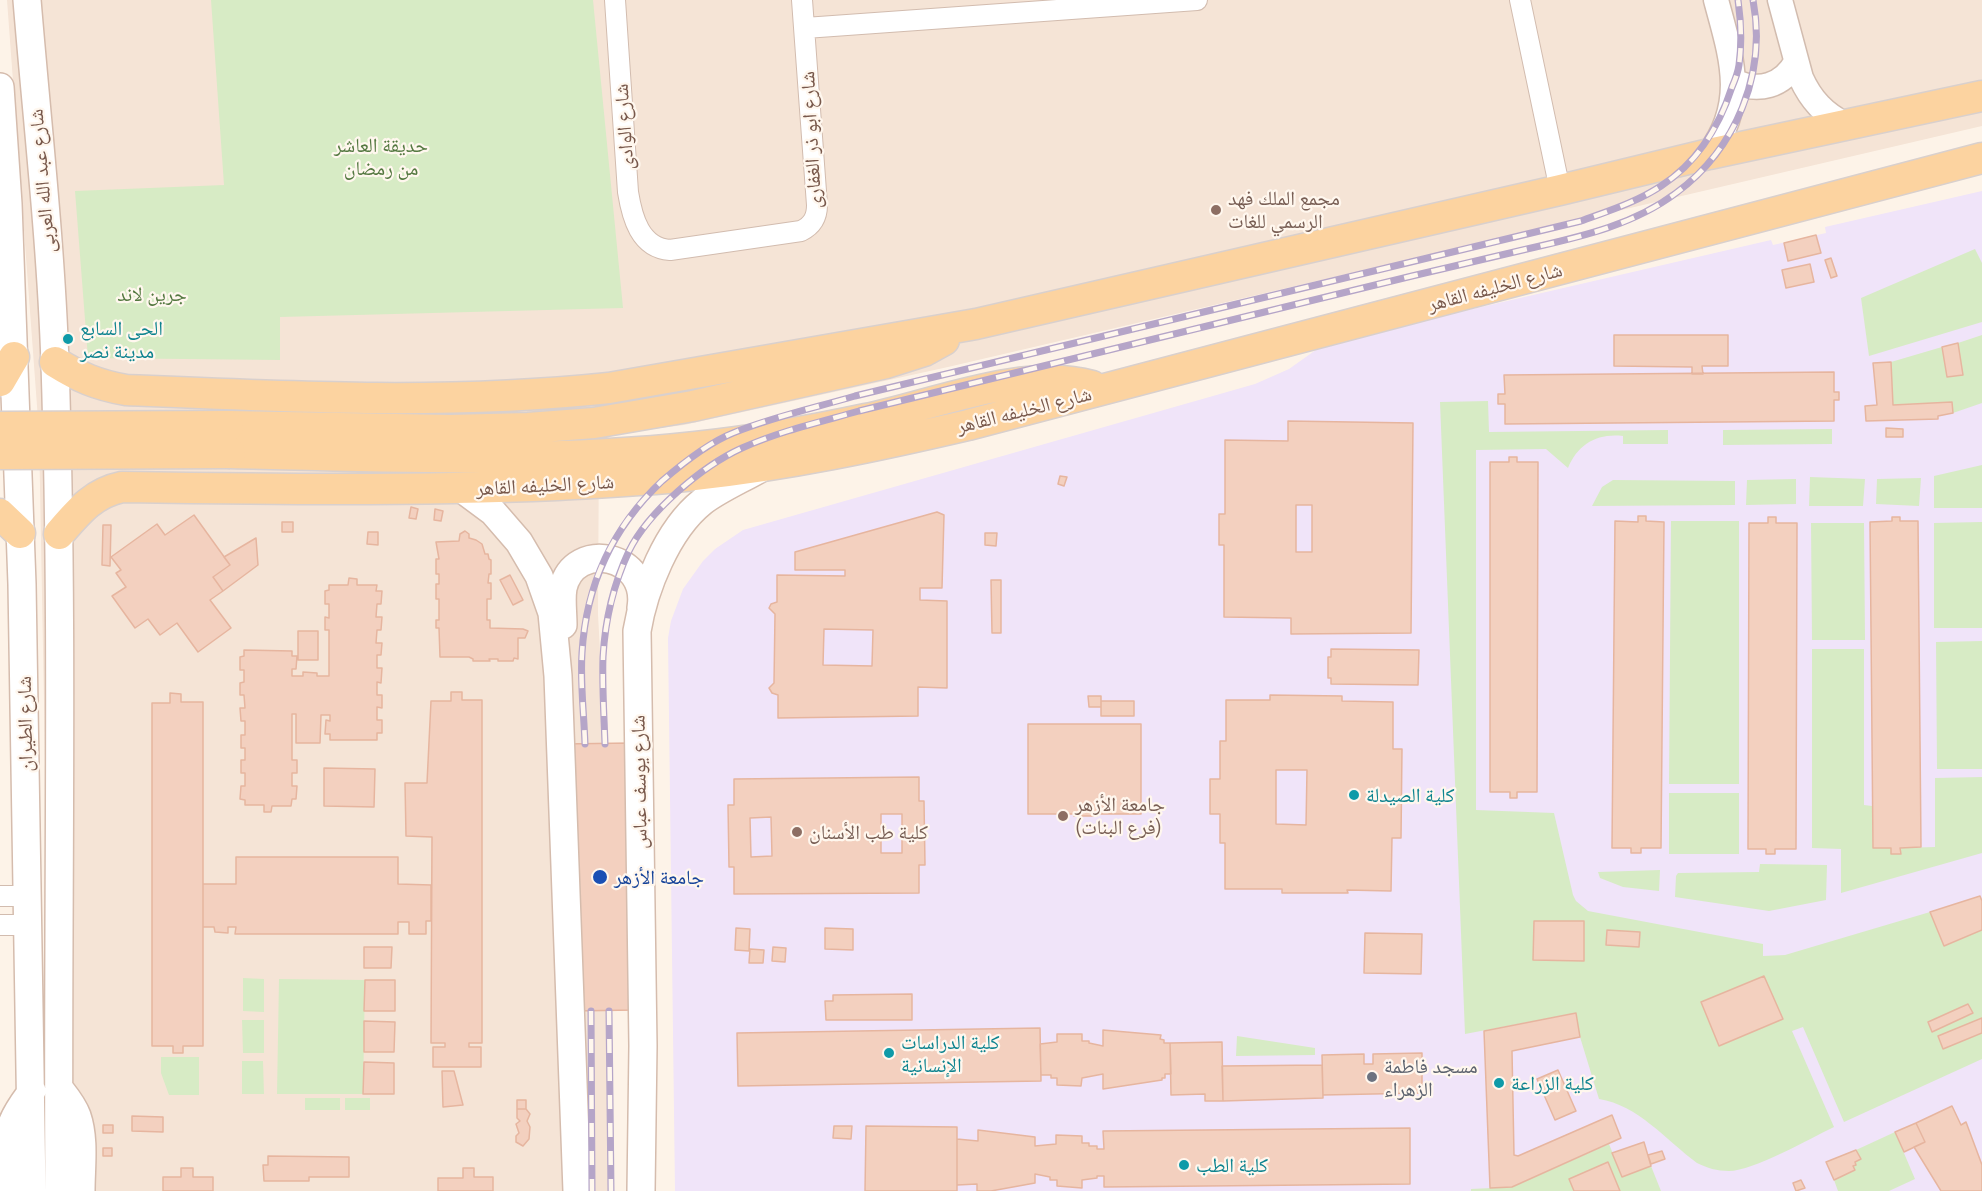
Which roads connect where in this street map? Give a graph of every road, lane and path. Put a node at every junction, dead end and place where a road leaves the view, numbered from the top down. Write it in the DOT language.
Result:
graph roads {
  1 [pos="27,0"];
  2 [pos="615,0"];
  3 [pos="802,0"];
  4 [pos="1197,0"];
  5 [pos="1520,0"];
  6 [pos="1716,0"];
  7 [pos="1780,0"];
  8 [pos="805,28"];
  9 [pos="1796,62"];
  10 [pos="1734,81"];
  11 [pos="0,87"];
  12 [pos="1982,96"];
  13 [pos="1846,125"];
  14 [pos="1709,154"];
  15 [pos="1982,158"];
  16 [pos="1560,190"];
  17 [pos="4,204"];
  18 [pos="653,246"];
  19 [pos="976,324"];
  20 [pos="55,362"];
  21 [pos="7,369"];
  22 [pos="1104,390"];
  23 [pos="214,394"];
  24 [pos="0,427"];
  25 [pos="229,440"];
  26 [pos="0,454"];
  27 [pos="766,465"];
  28 [pos="195,488"];
  29 [pos="462,489"];
  30 [pos="13,520"];
  31 [pos="59,522"];
  32 [pos="640,609"];
  33 [pos="558,676"];
  34 [pos="0,896"];
  35 [pos="27,896"];
  36 [pos="0,925"];
  37 [pos="27,925"];
  38 [pos="58,1087"];
  39 [pos="32,1091"];
  40 [pos="7,1191"];
  41 [pos="32,1191"];
  42 [pos="59,1191"];
  43 [pos="81,1191"];
  44 [pos="578,1191"];
  45 [pos="641,1191"];
  1 -- 20 [label="main road, شارع عبد الله العربى"];
  2 -- 18 [label="street, شارع الوادى"];
  3 -- 8 [label="street, شارع ابو ذر الغفارى"];
  4 -- 8 [label="street"];
  5 -- 16 [label="street"];
  6 -- 10 [label="street"];
  7 -- 9 [label="street"];
  8 -- 18 [label="street, شارع ابو ذر الغفارى"];
  9 -- 10 [label="street"];
  9 -- 13 [label="street"];
  10 -- 14 [label="street"];
  11 -- 17 [label="main road, شارع عبد الله العربى"];
  12 -- 13 [label="main road"];
  13 -- 14 [label="main road"];
  14 -- 16 [label="main road"];
  15 -- 22 [label="main road, شارع الخليفه القاهر"];
  16 -- 19 [label="main road"];
  17 -- 21 [label="main road, شارع عبد الله العربى"];
  19 -- 23 [label="main road"];
  19 -- 25 [label="main road"];
  20 -- 21 [label="main road"];
  20 -- 23 [label="main road"];
  20 -- 31 [label="main road, شارع الطيران"];
  21 -- 30 [label="main road, شارع الطيران"];
  22 -- 25 [label="main road"];
  22 -- 27 [label="main road, شارع الخليفه القاهر"];
  23 -- 28 [label="main road"];
  24 -- 25 [label="main road, bridge"];
  25 -- 26 [label="main road, bridge"];
  27 -- 29 [label="main road, شارع الخليفه القاهر"];
  27 -- 32 [label="main road, شارع يوسف عباس"];
  28 -- 29 [label="main road, شارع الخليفه القاهر"];
  28 -- 31 [label="main road, شارع الخليفه القاهر"];
  29 -- 33 [label="main road"];
  30 -- 31 [label="main road"];
  30 -- 35 [label="main road, شارع الطيران"];
  31 -- 38 [label="main road, شارع الطيران"];
  32 -- 33 [label="main road"];
  32 -- 45 [label="main road, شارع يوسف عباس"];
  33 -- 44 [label="main road"];
  34 -- 35 [label="street"];
  35 -- 37 [label="main road, شارع الطيران"];
  36 -- 37 [label="street"];
  37 -- 39 [label="main road, شارع الطيران"];
  38 -- 42 [label="main road, شارع الطيران"];
  38 -- 43 [label="main road"];
  39 -- 40 [label="main road"];
  39 -- 41 [label="main road, شارع الطيران"];
}
